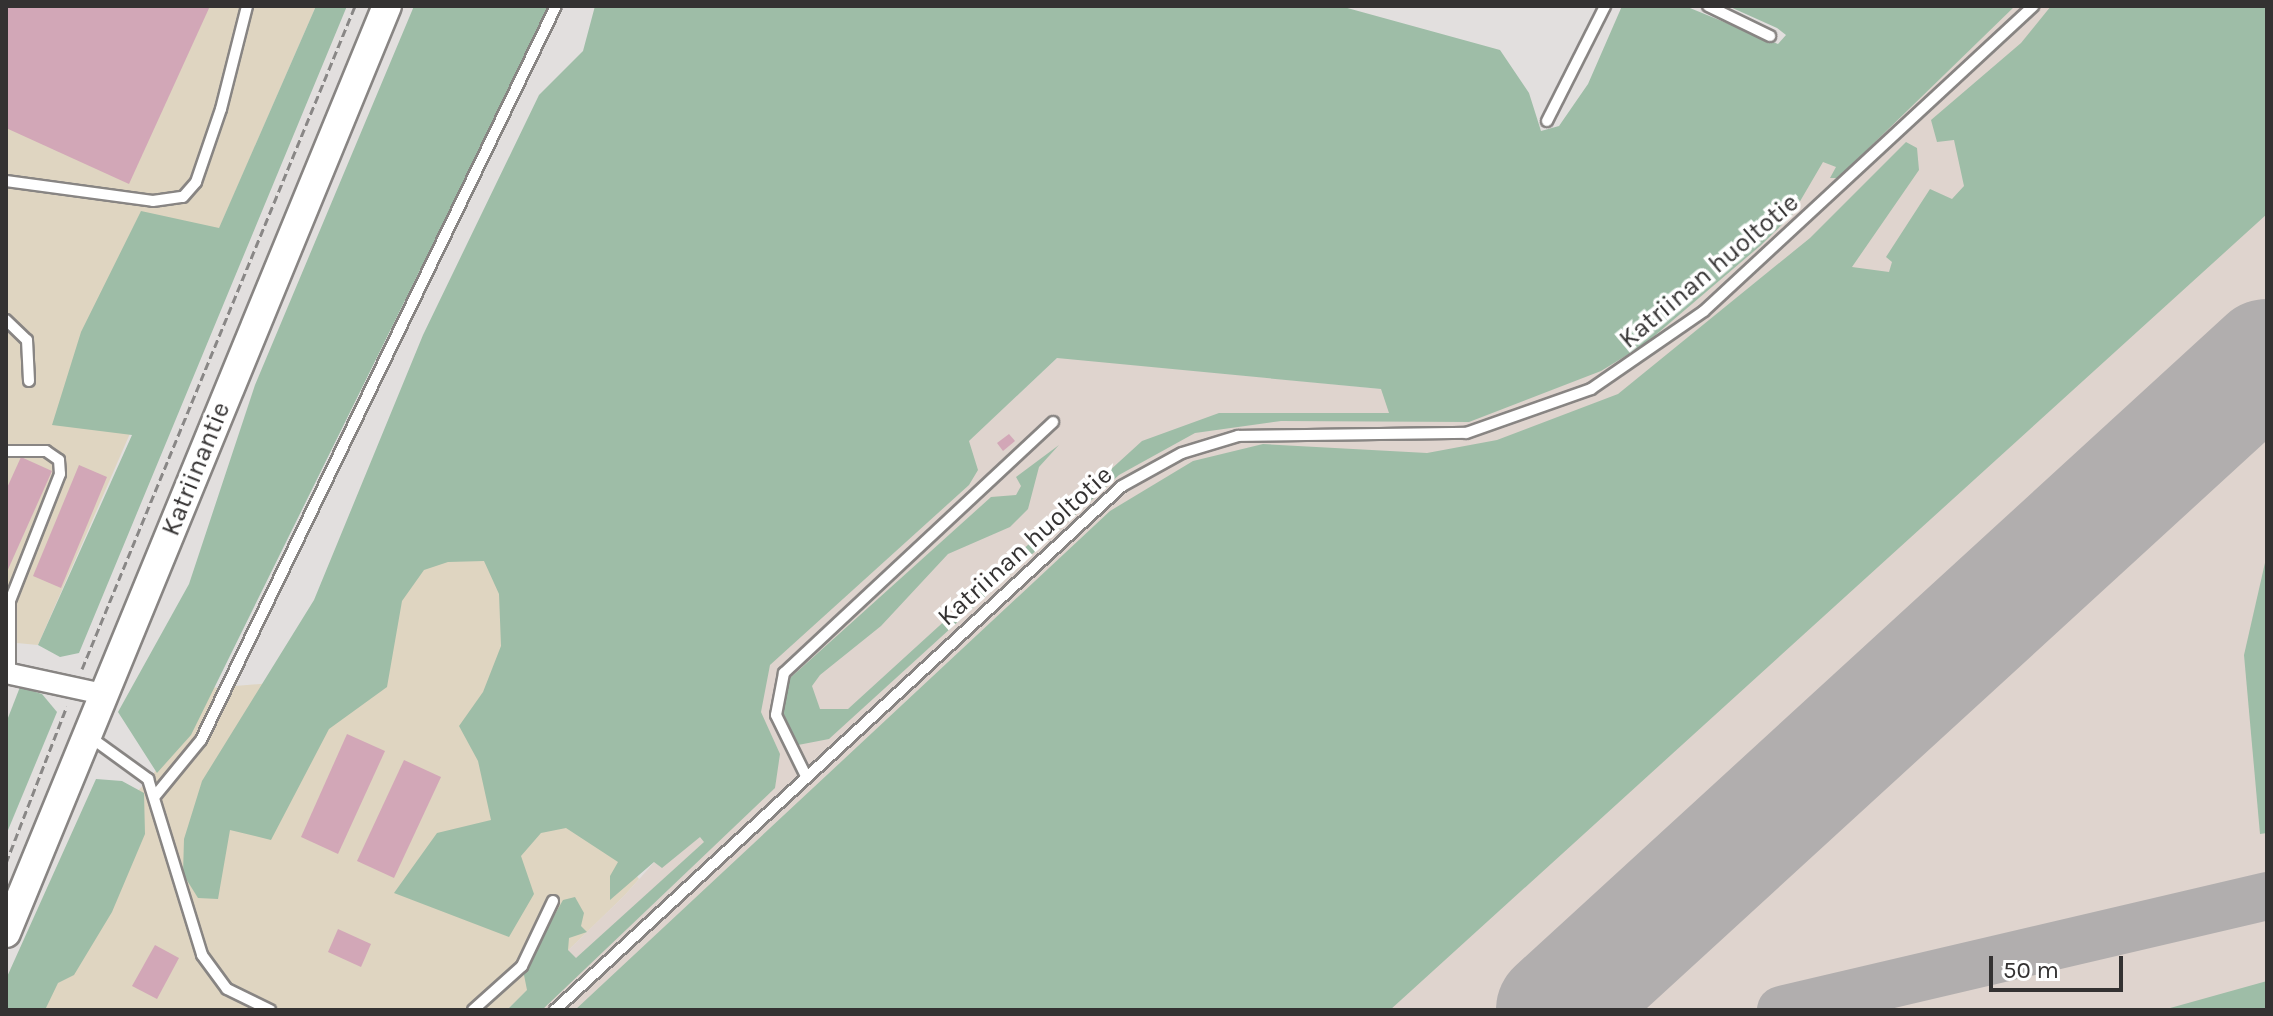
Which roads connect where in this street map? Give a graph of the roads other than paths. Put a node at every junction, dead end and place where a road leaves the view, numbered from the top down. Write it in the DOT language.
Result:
graph roads {
  1 [pos="247,6"];
  2 [pos="387,6"];
  3 [pos="556,6"];
  4 [pos="1605,6"];
  5 [pos="1708,6"];
  6 [pos="2033,6"];
  7 [pos="1770,36"];
  8 [pos="1547,121"];
  9 [pos="6,181"];
  10 [pos="6,320"];
  11 [pos="29,381"];
  12 [pos="1053,422"];
  13 [pos="6,451"];
  14 [pos="8,674"];
  15 [pos="103,694"];
  16 [pos="87,735"];
  17 [pos="806,776"];
  18 [pos="155,796"];
  19 [pos="553,901"];
  20 [pos="6,933"];
  21 [pos="270,1010"];
  22 [pos="473,1010"];
  23 [pos="555,1010"];
  1 -- 9 [label="lane"];
  2 -- 15 [label="main road, Katriinantie"];
  3 -- 18 [label="lane"];
  4 -- 8 [label="lane"];
  5 -- 7 [label="lane"];
  6 -- 17 [label="lane, Katriinan huoltotie"];
  10 -- 11 [label="lane"];
  12 -- 17 [label="lane"];
  13 -- 14 [label="lane"];
  14 -- 15 [label="street"];
  15 -- 16 [label="main road, Katriinantie"];
  16 -- 18 [label="lane"];
  16 -- 20 [label="main road, Katriinantie"];
  17 -- 23 [label="lane, Katriinan huoltotie"];
  18 -- 21 [label="lane"];
  19 -- 22 [label="lane"];
}
